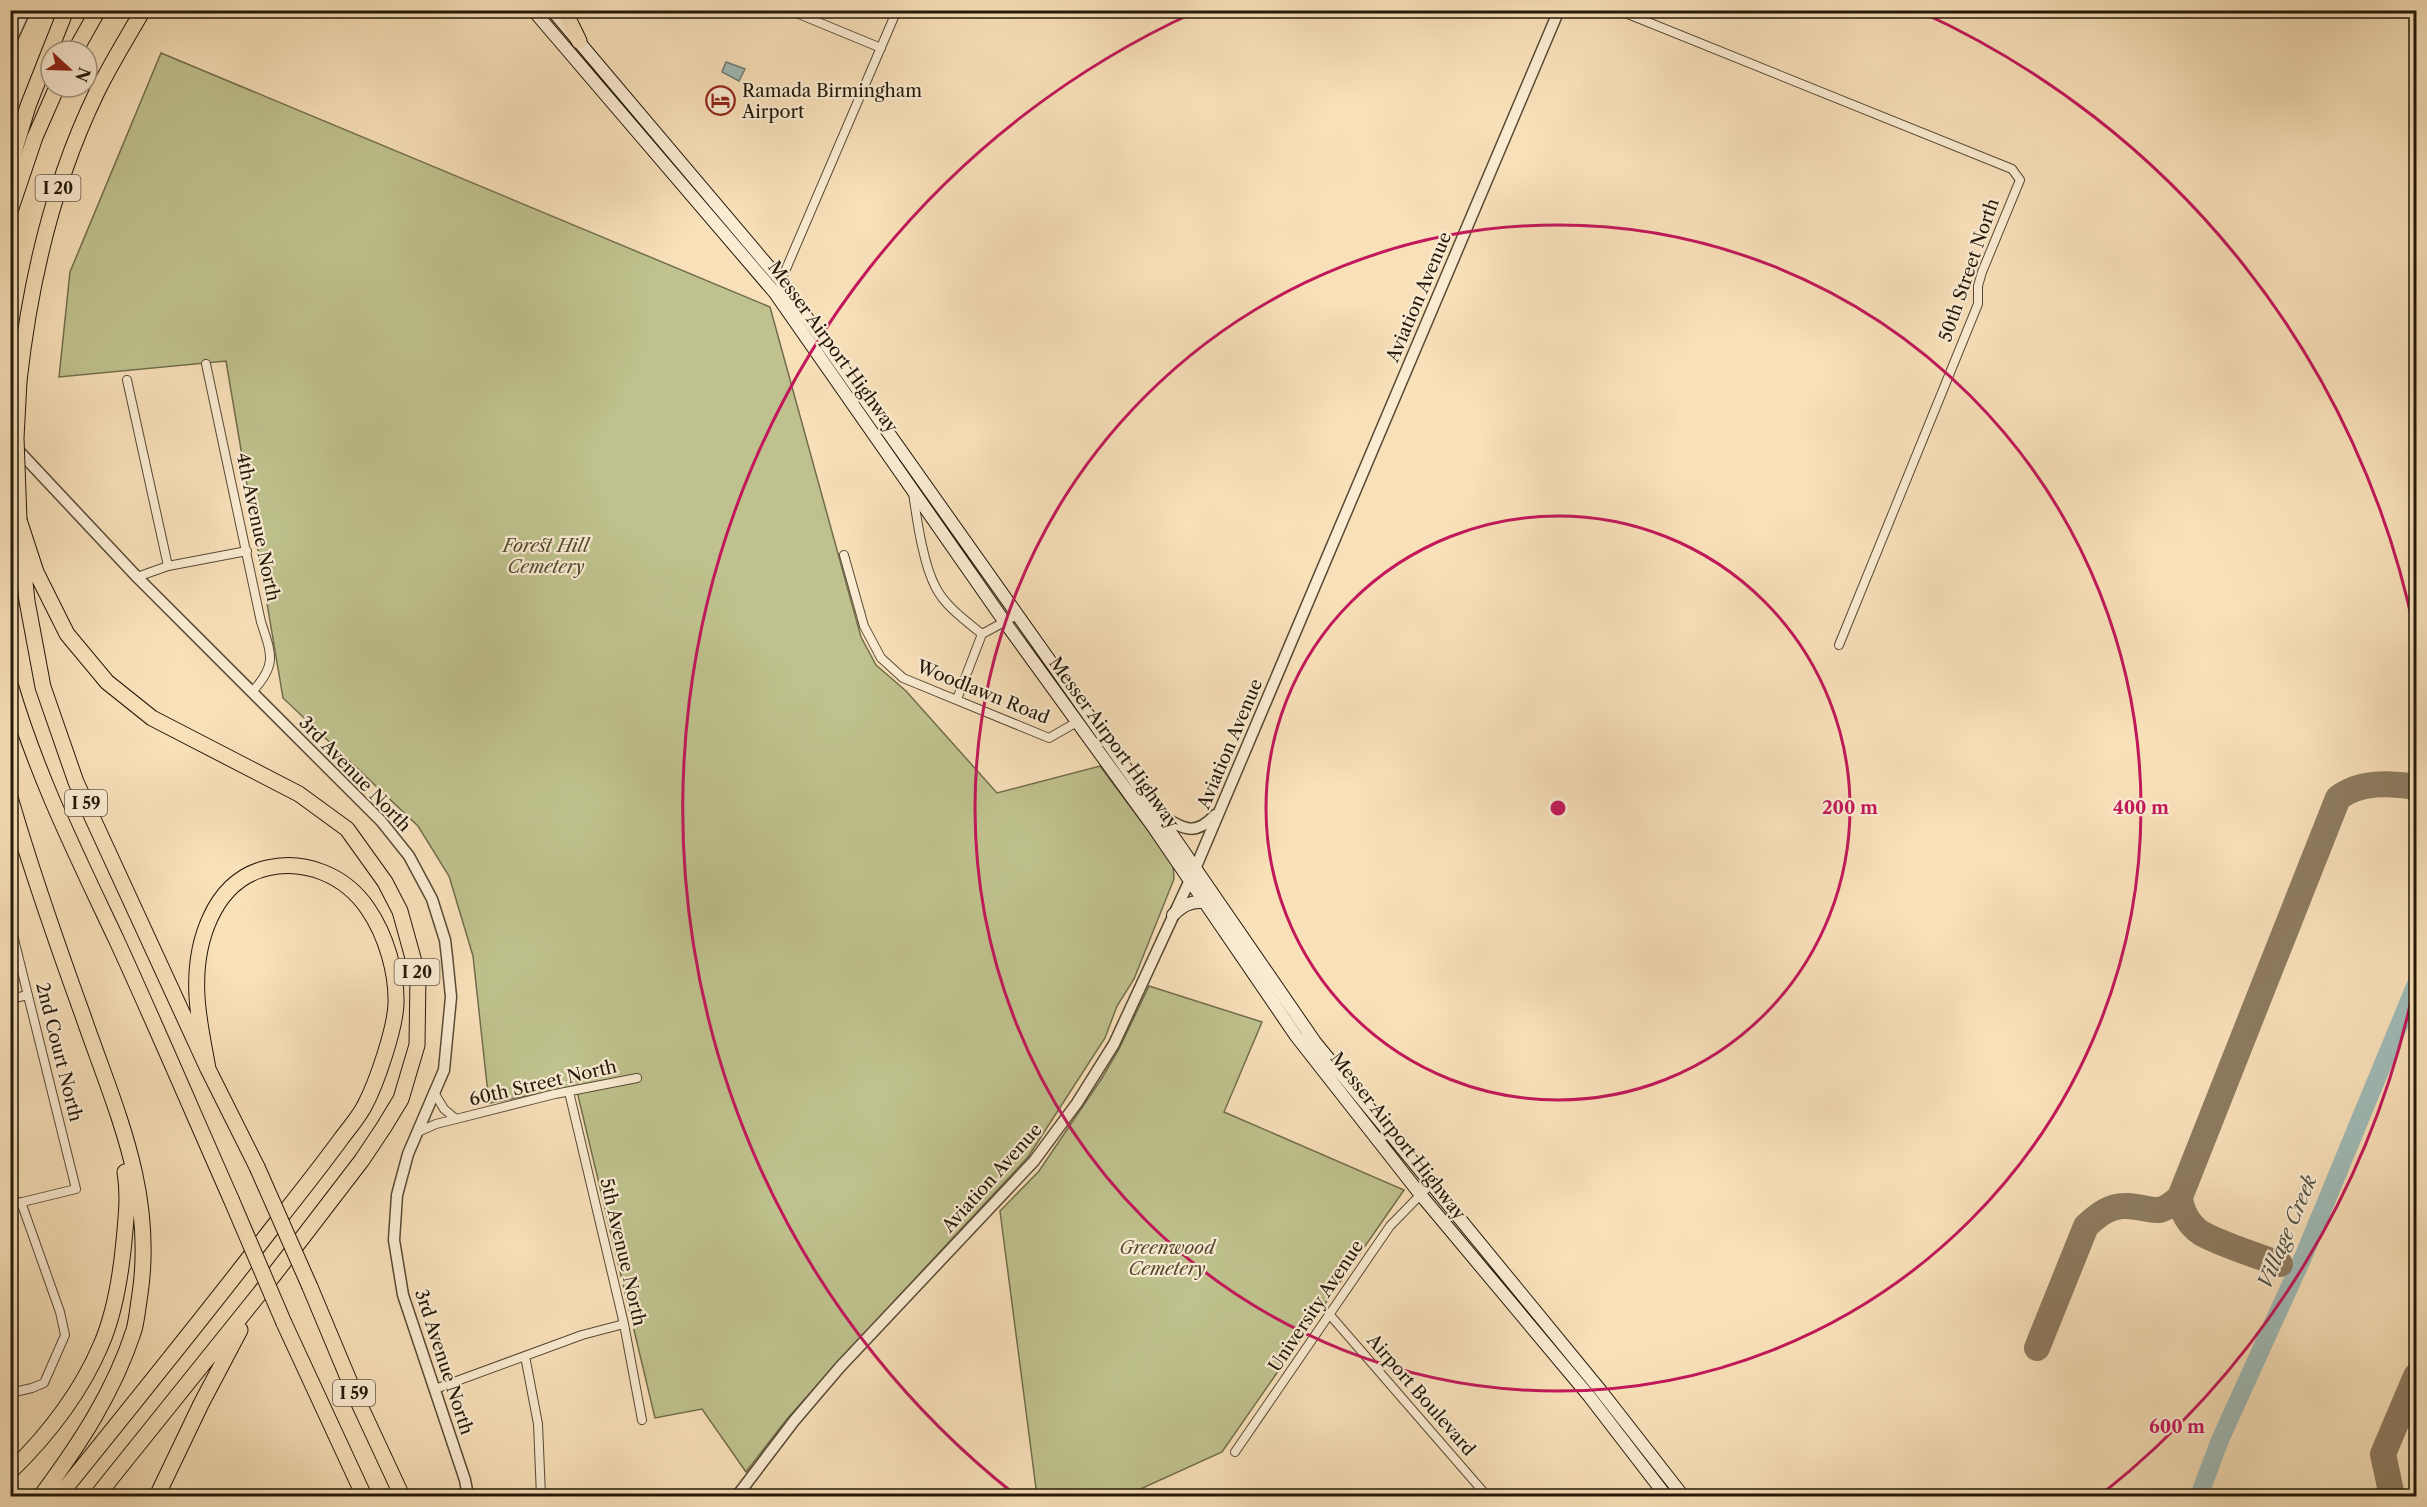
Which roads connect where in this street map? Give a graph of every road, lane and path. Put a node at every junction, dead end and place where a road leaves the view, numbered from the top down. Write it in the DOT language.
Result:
graph roads {
  1 [pos="25,10"];
  2 [pos="66,10"];
  3 [pos="98,10"];
  4 [pos="143,10"];
  5 [pos="532,10"];
  6 [pos="552,10"];
  7 [pos="564,10"];
  8 [pos="789,10"];
  9 [pos="897,10"];
  10 [pos="1559,10"];
  11 [pos="1618,10"];
  12 [pos="82,39"];
  13 [pos="579,41"];
  14 [pos="10,43"];
  15 [pos="881,48"];
  16 [pos="52,99"];
  17 [pos="10,165"];
  18 [pos="10,212"];
  19 [pos="781,281"];
  20 [pos="775,293"];
  21 [pos="206,363"];
  22 [pos="127,380"];
  23 [pos="10,443"];
  24 [pos="912,488"];
  25 [pos="19,520"];
  26 [pos="247,551"];
  27 [pos="844,555"];
  28 [pos="168,566"];
  29 [pos="137,577"];
  30 [pos="1017,615"];
  31 [pos="1004,621"];
  32 [pos="982,634"];
  33 [pos="1839,645"];
  34 [pos="10,684"];
  35 [pos="252,692"];
  36 [pos="957,699"];
  37 [pos="1077,722"];
  38 [pos="10,797"];
  39 [pos="1224,800"];
  40 [pos="1158,813"];
  41 [pos="1195,869"];
  42 [pos="1189,881"];
  43 [pos="1203,902"];
  44 [pos="1173,915"];
  45 [pos="10,923"];
  46 [pos="28,995"];
  47 [pos="10,999"];
  48 [pos="208,1069"];
  49 [pos="637,1078"];
  50 [pos="569,1092"];
  51 [pos="435,1094"];
  52 [pos="114,1104"];
  53 [pos="456,1119"];
  54 [pos="418,1132"];
  55 [pos="1431,1184"];
  56 [pos="1420,1194"];
  57 [pos="21,1202"];
  58 [pos="10,1205"];
  59 [pos="260,1293"];
  60 [pos="1330,1315"];
  61 [pos="624,1324"];
  62 [pos="525,1356"];
  63 [pos="435,1389"];
  64 [pos="10,1393"];
  65 [pos="642,1420"];
  66 [pos="1235,1452"];
  67 [pos="10,1472"];
  68 [pos="41,1497"];
  69 [pos="59,1497"];
  70 [pos="98,1497"];
  71 [pos="157,1497"];
  72 [pos="364,1497"];
  73 [pos="402,1497"];
  74 [pos="468,1497"];
  75 [pos="540,1497"];
  76 [pos="737,1497"];
  77 [pos="1487,1497"];
  78 [pos="1666,1497"];
  79 [pos="1683,1497"];
  1 -- 14 [label="street"];
  2 -- 17 [label="highway"];
  3 -- 12 [label="highway"];
  4 -- 25 [label="highway, I 20, bridge"];
  5 -- 20 [label="main road, Messer Airport Highway"];
  6 -- 13 [label="main road, Messer Airport Highway"];
  7 -- 13 [label="highway"];
  8 -- 15 [label="street"];
  9 -- 15 [label="street"];
  10 -- 39 [label="street, Aviation Avenue"];
  11 -- 33 [label="street, 50th Street North"];
  13 -- 19 [label="main road, Messer Airport Highway"];
  15 -- 19 [label="street"];
  16 -- 18 [label="highway, I 20"];
  19 -- 20 [label="street"];
  19 -- 30 [label="main road, Messer Airport Highway"];
  20 -- 24 [label="main road, Messer Airport Highway"];
  21 -- 26 [label="street, 4th Avenue North"];
  22 -- 28 [label="street"];
  23 -- 29 [label="street, 3rd Avenue North"];
  24 -- 31 [label="main road, Messer Airport Highway"];
  24 -- 32 [label="street"];
  25 -- 48 [label="highway, I 59"];
  25 -- 59 [label="highway, I 20"];
  26 -- 28 [label="street"];
  26 -- 35 [label="street, 4th Avenue North"];
  27 -- 36 [label="street, Woodlawn Road"];
  28 -- 29 [label="street"];
  29 -- 35 [label="street, 3rd Avenue North"];
  30 -- 31 [label="street"];
  30 -- 40 [label="main road, Messer Airport Highway"];
  31 -- 32 [label="street"];
  31 -- 37 [label="main road, Messer Airport Highway"];
  32 -- 36 [label="street"];
  34 -- 72 [label="highway, I 59, bridge"];
  35 -- 51 [label="street, 3rd Avenue North"];
  36 -- 37 [label="street, Woodlawn Road"];
  37 -- 42 [label="main road, Messer Airport Highway"];
  38 -- 52 [label="highway"];
  39 -- 40 [label="street"];
  39 -- 41 [label="street, Aviation Avenue"];
  40 -- 41 [label="main road, Messer Airport Highway"];
  41 -- 42 [label="street, Aviation Avenue"];
  41 -- 55 [label="main road, Messer Airport Highway"];
  42 -- 43 [label="main road, Messer Airport Highway"];
  42 -- 44 [label="street, Aviation Avenue"];
  43 -- 44 [label="main road"];
  43 -- 56 [label="main road, Messer Airport Highway"];
  44 -- 76 [label="street, Aviation Avenue"];
  45 -- 46 [label="street, 2nd Court North"];
  46 -- 47 [label="street"];
  46 -- 57 [label="street, 2nd Court North"];
  48 -- 69 [label="highway"];
  48 -- 73 [label="highway, I 59, bridge"];
  49 -- 50 [label="street, 60th Street North"];
  50 -- 53 [label="street, 60th Street North"];
  50 -- 61 [label="street, 5th Avenue North"];
  51 -- 53 [label="street, 60th Street North"];
  51 -- 54 [label="street, 3rd Avenue North"];
  52 -- 67 [label="highway"];
  52 -- 68 [label="highway"];
  53 -- 54 [label="street, 60th Street North"];
  54 -- 63 [label="street, 3rd Avenue North"];
  55 -- 56 [label="street, University Avenue"];
  55 -- 79 [label="main road, Messer Airport Highway"];
  56 -- 60 [label="street, University Avenue"];
  56 -- 78 [label="main road, Messer Airport Highway"];
  57 -- 58 [label="street"];
  57 -- 64 [label="street"];
  59 -- 70 [label="highway, I 20"];
  59 -- 71 [label="highway"];
  60 -- 66 [label="street, University Avenue"];
  60 -- 77 [label="street, Airport Boulevard"];
  61 -- 62 [label="street"];
  61 -- 65 [label="street, 5th Avenue North"];
  62 -- 63 [label="street"];
  62 -- 75 [label="street"];
  63 -- 74 [label="street, 3rd Avenue North"];
}
